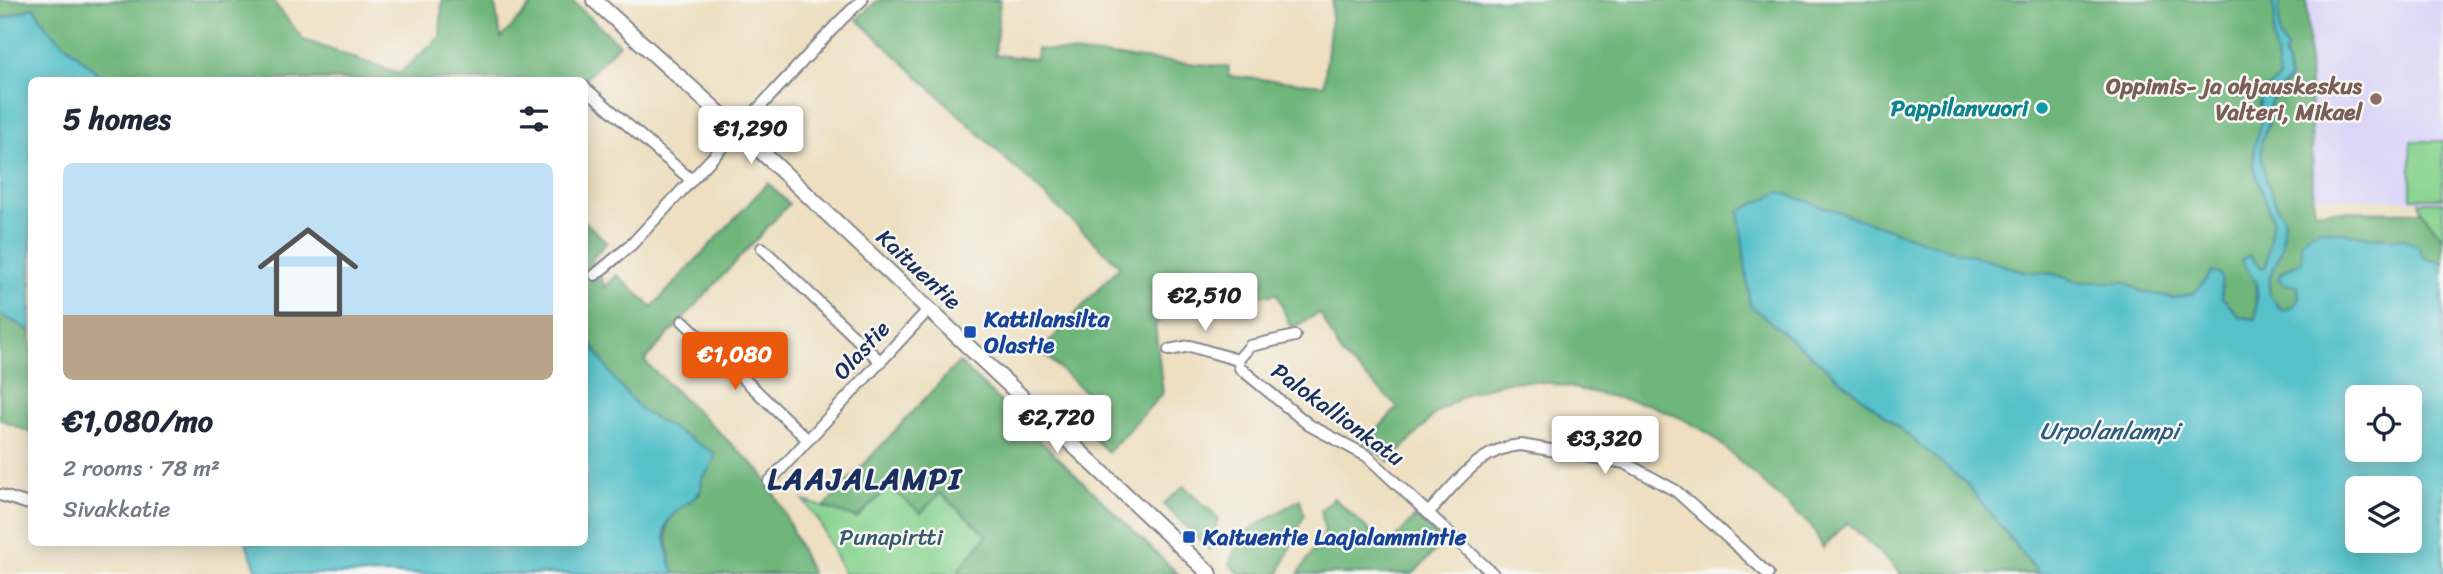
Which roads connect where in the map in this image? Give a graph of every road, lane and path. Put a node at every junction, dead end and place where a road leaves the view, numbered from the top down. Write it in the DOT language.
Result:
graph roads {
  1 [pos="594,0"];
  2 [pos="862,0"];
  3 [pos="588,90"];
  4 [pos="738,130"];
  5 [pos="690,179"];
  6 [pos="761,248"];
  7 [pos="595,275"];
  8 [pos="929,309"];
  9 [pos="683,321"];
  10 [pos="1295,336"];
  11 [pos="1169,350"];
  12 [pos="1238,360"];
  13 [pos="880,361"];
  14 [pos="808,440"];
  15 [pos="769,482"];
  16 [pos="0,495"];
  17 [pos="28,504"];
  18 [pos="1429,512"];
  19 [pos="1210,574"];
  20 [pos="1493,574"];
  21 [pos="1768,574"];
  1 -- 4 [label="street, Kaituentie"];
  2 -- 4 [label="street"];
  3 -- 5 [label="street"];
  4 -- 5 [label="street"];
  4 -- 8 [label="street, Kaituentie"];
  5 -- 7 [label="street"];
  6 -- 13 [label="street"];
  8 -- 13 [label="street, Olastie"];
  8 -- 19 [label="street, Kaituentie"];
  9 -- 14 [label="street"];
  10 -- 12 [label="street, Palokallionkatu"];
  11 -- 12 [label="street"];
  12 -- 18 [label="street, Palokallionkatu"];
  13 -- 14 [label="street, Olastie"];
  14 -- 15 [label="street, Olastie"];
  16 -- 17 [label="street"];
  18 -- 20 [label="street, Palokallionkatu"];
  18 -- 21 [label="street"];
}
